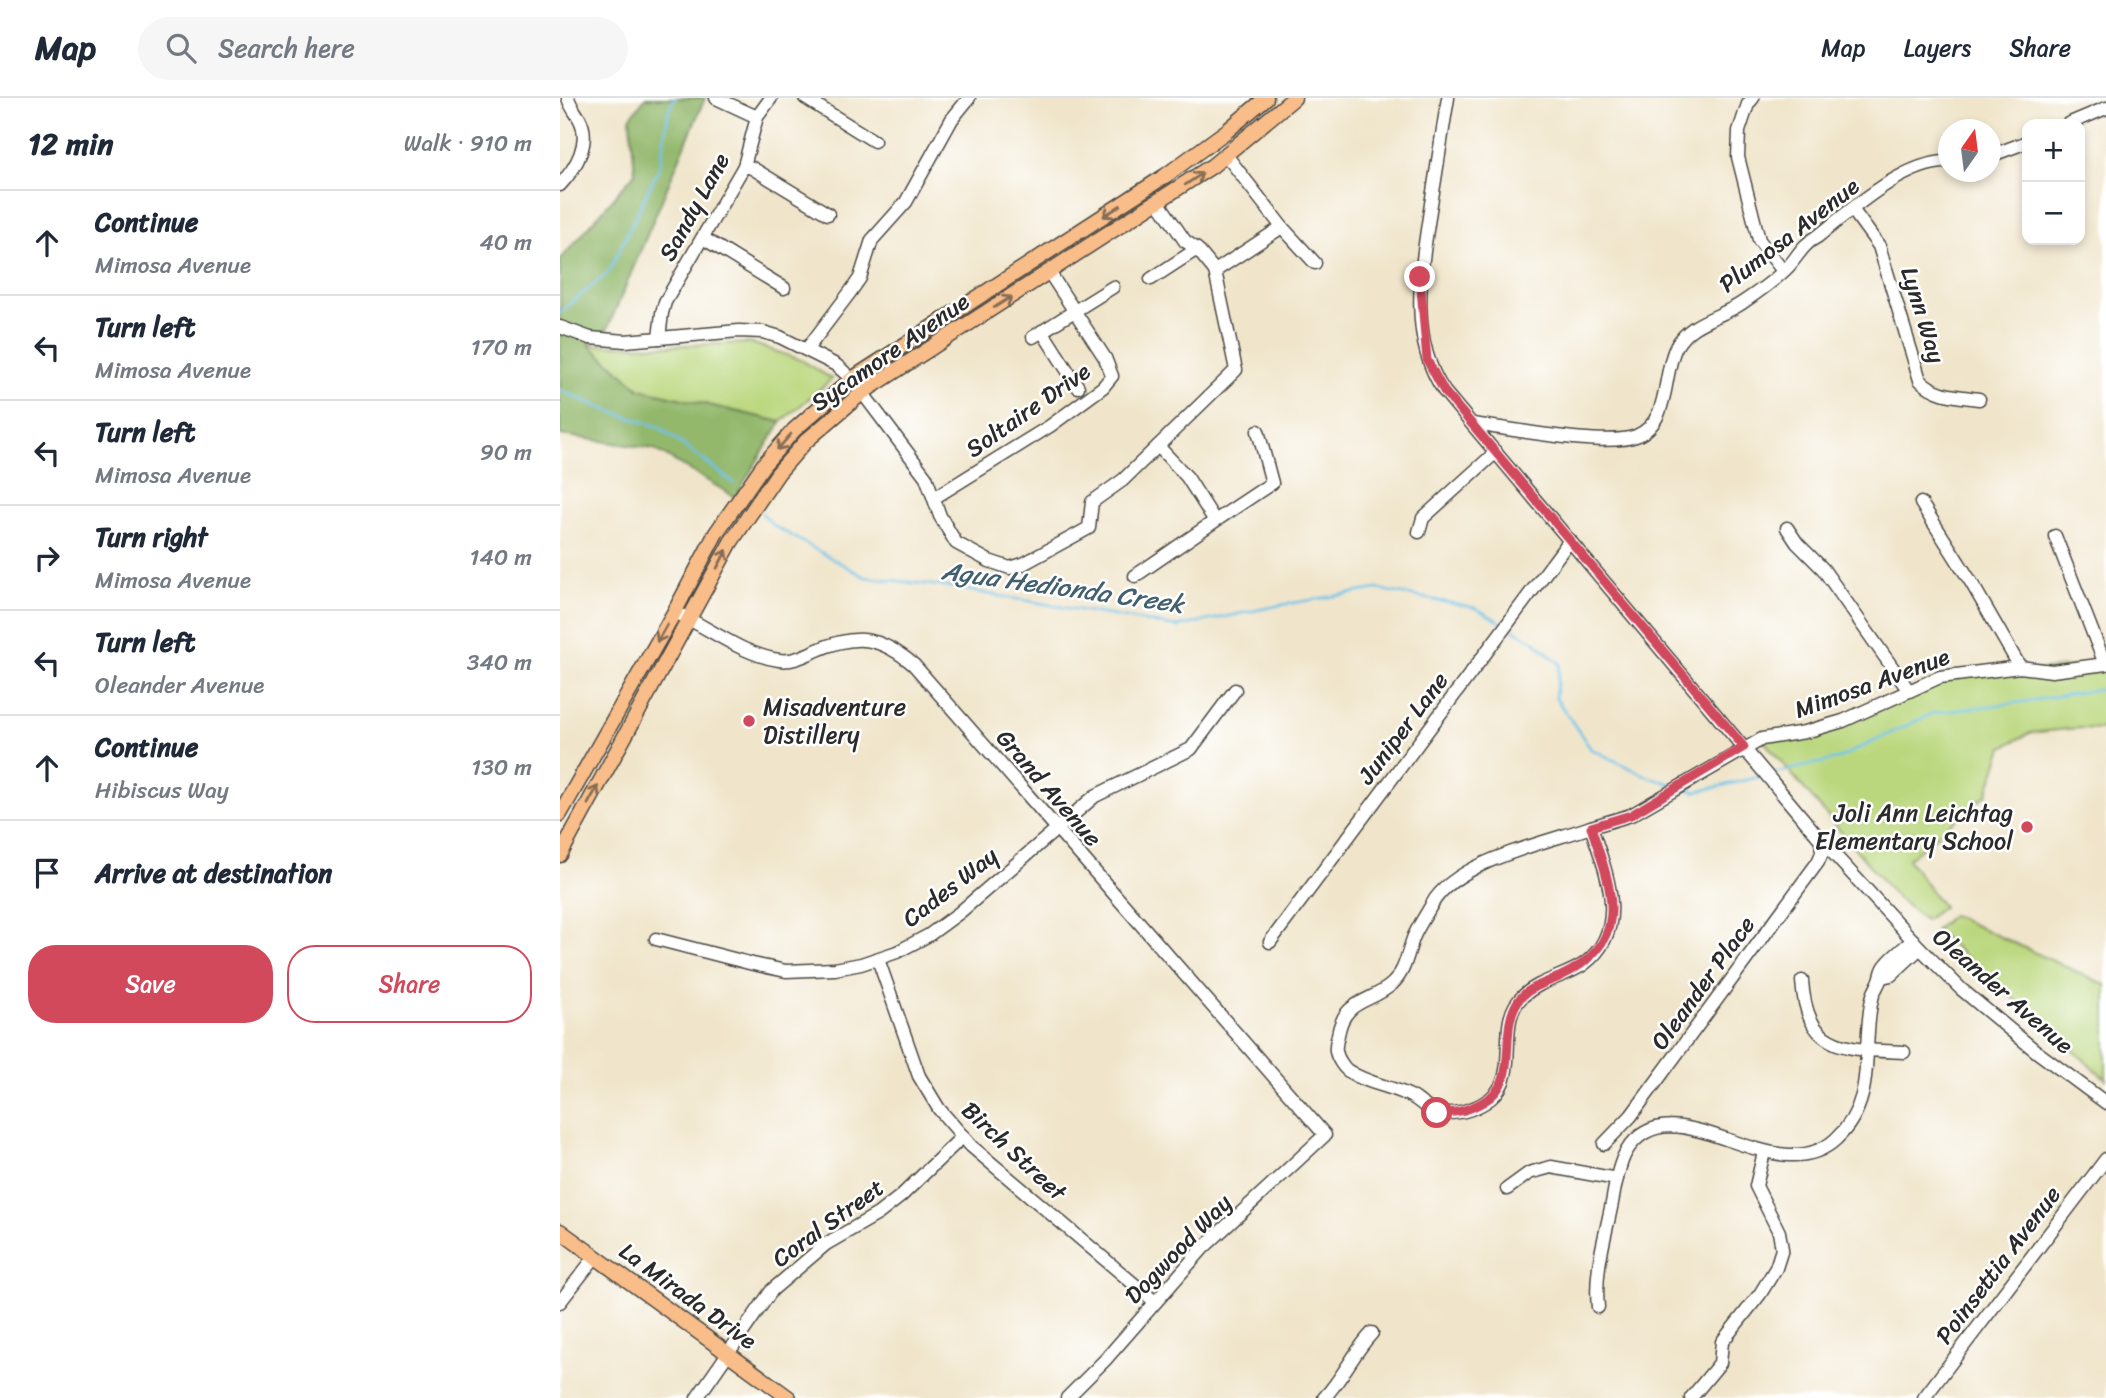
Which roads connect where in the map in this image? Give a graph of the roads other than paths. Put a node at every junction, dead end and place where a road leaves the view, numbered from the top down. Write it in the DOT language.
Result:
graph roads {
  1 [pos="568,98"];
  2 [pos="716,98"];
  3 [pos="771,98"];
  4 [pos="805,98"];
  5 [pos="969,98"];
  6 [pos="1266,98"];
  7 [pos="1294,98"];
  8 [pos="1448,98"];
  9 [pos="1753,98"];
  10 [pos="2102,105"];
  11 [pos="757,117"];
  12 [pos="2077,119"];
  13 [pos="874,141"];
  14 [pos="2022,144"];
  15 [pos="2001,152"];
  16 [pos="1226,155"];
  17 [pos="1938,163"];
  18 [pos="744,166"];
  19 [pos="560,185"];
  20 [pos="1162,200"];
  21 [pos="1852,209"];
  22 [pos="828,214"];
  23 [pos="1282,227"];
  24 [pos="703,238"];
  25 [pos="1197,249"];
  26 [pos="1315,264"];
  27 [pos="1215,271"];
  28 [pos="1783,271"];
  29 [pos="1049,272"];
  30 [pos="1151,279"];
  31 [pos="1113,286"];
  32 [pos="784,288"];
  33 [pos="1074,311"];
  34 [pos="560,327"];
  35 [pos="659,338"];
  36 [pos="807,349"];
  37 [pos="852,379"];
  38 [pos="1078,387"];
  39 [pos="863,392"];
  40 [pos="1979,399"];
  41 [pos="1472,424"];
  42 [pos="1258,431"];
  43 [pos="1158,446"];
  44 [pos="1496,452"];
  45 [pos="934,498"];
  46 [pos="1921,503"];
  47 [pos="1215,521"];
  48 [pos="1787,528"];
  49 [pos="1419,531"];
  50 [pos="2055,536"];
  51 [pos="1570,540"];
  52 [pos="1135,576"];
  53 [pos="675,611"];
  54 [pos="690,619"];
  55 [pos="2105,664"];
  56 [pos="2020,667"];
  57 [pos="1235,690"];
  58 [pos="1909,691"];
  59 [pos="1744,747"];
  60 [pos="560,814"];
  61 [pos="1591,827"];
  62 [pos="1056,828"];
  63 [pos="1821,839"];
  64 [pos="560,855"];
  65 [pos="656,939"];
  66 [pos="1269,942"];
  67 [pos="1917,944"];
  68 [pos="878,959"];
  69 [pos="1802,981"];
  70 [pos="1867,1050"];
  71 [pos="1904,1052"];
  72 [pos="2106,1102"];
  73 [pos="1325,1135"];
  74 [pos="963,1136"];
  75 [pos="1604,1144"];
  76 [pos="1764,1152"];
  77 [pos="2106,1158"];
  78 [pos="1617,1179"];
  79 [pos="1507,1189"];
  80 [pos="560,1231"];
  81 [pos="594,1257"];
  82 [pos="1154,1301"];
  83 [pos="560,1302"];
  84 [pos="1598,1307"];
  85 [pos="1372,1333"];
  86 [pos="729,1353"];
  87 [pos="697,1398"];
  88 [pos="789,1398"];
  89 [pos="1066,1398"];
  90 [pos="1324,1398"];
  91 [pos="1691,1398"];
  92 [pos="1924,1398"];
  1 -- 19 [label="street"];
  2 -- 11 [label="street"];
  3 -- 11 [label="street, Sandy Lane"];
  4 -- 13 [label="street"];
  5 -- 36 [label="street"];
  6 -- 37 [label="main road, Sycamore Avenue, one-way"];
  7 -- 16 [label="main road, Sycamore Avenue"];
  8 -- 41 [label="street, Oleander Avenue"];
  9 -- 28 [label="street"];
  10 -- 12 [label="street"];
  11 -- 18 [label="street, Sandy Lane"];
  14 -- 15 [label="street"];
  20 -- 16 [label="main road, Sycamore Avenue, one-way"];
  16 -- 23 [label="street"];
  17 -- 21 [label="street, Plumosa Avenue"];
  18 -- 22 [label="street"];
  18 -- 24 [label="street, Sandy Lane"];
  20 -- 25 [label="street"];
  20 -- 29 [label="main road, Sycamore Avenue"];
  21 -- 28 [label="street, Plumosa Avenue"];
  21 -- 40 [label="street, Lynn Way"];
  23 -- 26 [label="street"];
  23 -- 27 [label="street"];
  24 -- 32 [label="street"];
  24 -- 35 [label="street, Sandy Lane"];
  25 -- 27 [label="street"];
  25 -- 30 [label="street"];
  27 -- 43 [label="street"];
  28 -- 41 [label="street, Plumosa Avenue"];
  29 -- 33 [label="street, Soltaire Drive"];
  39 -- 29 [label="main road, Sycamore Avenue, one-way"];
  31 -- 33 [label="street"];
  33 -- 38 [label="street"];
  33 -- 45 [label="street, Soltaire Drive"];
  34 -- 35 [label="street"];
  35 -- 36 [label="street"];
  36 -- 37 [label="street"];
  37 -- 39 [label="street"];
  37 -- 53 [label="main road, Sycamore Avenue, one-way"];
  39 -- 45 [label="street"];
  54 -- 39 [label="main road, Sycamore Avenue, one-way"];
  41 -- 44 [label="street, Oleander Avenue"];
  42 -- 47 [label="street"];
  43 -- 45 [label="street"];
  43 -- 47 [label="street"];
  44 -- 49 [label="street"];
  44 -- 51 [label="street, Oleander Avenue"];
  46 -- 56 [label="street"];
  47 -- 52 [label="street"];
  48 -- 58 [label="street"];
  50 -- 55 [label="street"];
  51 -- 59 [label="street, Oleander Avenue"];
  51 -- 66 [label="street, Juniper Lane"];
  53 -- 54 [label="street, Grand Avenue"];
  53 -- 60 [label="main road, Sycamore Avenue, one-way"];
  54 -- 62 [label="street, Grand Avenue"];
  64 -- 54 [label="main road, Sycamore Avenue, one-way"];
  55 -- 56 [label="street, Mimosa Avenue"];
  56 -- 58 [label="street, Mimosa Avenue"];
  57 -- 62 [label="street, Cades Way"];
  58 -- 59 [label="street, Mimosa Avenue"];
  59 -- 61 [label="street, Mimosa Avenue"];
  59 -- 63 [label="street, Oleander Avenue"];
  61 -- 61 [label="street, Mimosa Avenue"];
  62 -- 68 [label="street, Cades Way"];
  62 -- 73 [label="street, Grand Avenue"];
  63 -- 67 [label="street, Oleander Avenue"];
  63 -- 75 [label="street, Oleander Place"];
  65 -- 68 [label="street, Cades Way"];
  67 -- 70 [label="street"];
  67 -- 72 [label="street, Oleander Avenue"];
  68 -- 74 [label="street, Birch Street"];
  69 -- 70 [label="street"];
  70 -- 71 [label="street"];
  70 -- 76 [label="street"];
  73 -- 82 [label="street, Dogwood Way"];
  74 -- 82 [label="street, Birch Street"];
  74 -- 86 [label="street, Coral Street"];
  76 -- 78 [label="street"];
  76 -- 91 [label="street"];
  77 -- 92 [label="street, Poinsettia Avenue"];
  78 -- 79 [label="street"];
  78 -- 84 [label="street"];
  80 -- 81 [label="main road, La Mirada Drive"];
  81 -- 83 [label="street"];
  81 -- 86 [label="main road, La Mirada Drive"];
  82 -- 89 [label="street, Dogwood Way"];
  85 -- 90 [label="street"];
  86 -- 87 [label="street, Coral Street"];
  86 -- 88 [label="main road, La Mirada Drive"];
}
